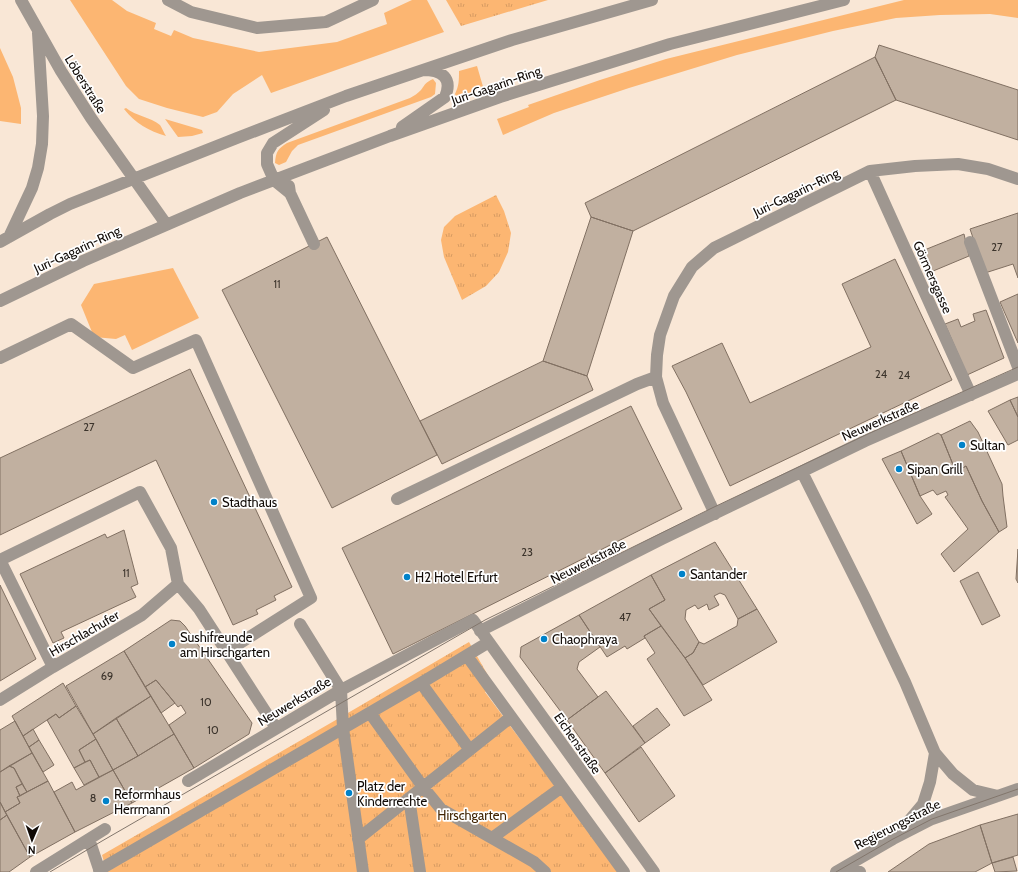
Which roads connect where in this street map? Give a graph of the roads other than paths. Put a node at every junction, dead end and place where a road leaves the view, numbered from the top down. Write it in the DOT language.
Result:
graph roads {
  1 [pos="21,0"];
  2 [pos="168,0"];
  3 [pos="373,0"];
  4 [pos="652,0"];
  5 [pos="844,0"];
  6 [pos="38,31"];
  7 [pos="419,71"];
  8 [pos="346,96"];
  9 [pos="390,136"];
  10 [pos="296,171"];
  11 [pos="870,171"];
  12 [pos="134,178"];
  13 [pos="1018,179"];
  14 [pos="274,180"];
  15 [pos="290,193"];
  16 [pos="166,224"];
  17 [pos="5,240"];
  18 [pos="970,242"];
  19 [pos="314,244"];
  20 [pos="0,301"];
  21 [pos="0,358"];
  22 [pos="1018,367"];
  23 [pos="1018,374"];
  24 [pos="656,377"];
  25 [pos="971,395"];
  26 [pos="802,472"];
  27 [pos="397,499"];
  28 [pos="715,514"];
  29 [pos="0,560"];
  30 [pos="178,584"];
  31 [pos="296,617"];
  32 [pos="480,631"];
  33 [pos="489,642"];
  34 [pos="226,652"];
  35 [pos="467,656"];
  36 [pos="53,667"];
  37 [pos="421,683"];
  38 [pos="341,690"];
  39 [pos="0,700"];
  40 [pos="370,713"];
  41 [pos="511,717"];
  42 [pos="276,728"];
  43 [pos="343,728"];
  44 [pos="470,750"];
  45 [pos="935,753"];
  46 [pos="188,781"];
  47 [pos="423,787"];
  48 [pos="562,787"];
  49 [pos="1018,789"];
  50 [pos="998,796"];
  51 [pos="409,798"];
  52 [pos="105,829"];
  53 [pos="492,838"];
  54 [pos="89,839"];
  55 [pos="358,839"];
  56 [pos="893,839"];
  57 [pos="841,869"];
  58 [pos="100,871"];
  59 [pos="36,872"];
  60 [pos="363,872"];
  61 [pos="420,872"];
  62 [pos="545,872"];
  63 [pos="624,872"];
  64 [pos="654,872"];
  65 [pos="860,872"];
  1 -- 6 [label="street, Löberstraße"];
  2 -- 3 [label="street"];
  4 -- 7 [label="street"];
  5 -- 9 [label="street, Juri-Gagarin-Ring"];
  6 -- 12 [label="street, Löberstraße"];
  6 -- 17 [label="street"];
  7 -- 8 [label="street"];
  7 -- 9 [label="street"];
  8 -- 12 [label="street"];
  8 -- 14 [label="street"];
  9 -- 10 [label="street, Juri-Gagarin-Ring"];
  10 -- 14 [label="street, Juri-Gagarin-Ring"];
  10 -- 15 [label="street"];
  11 -- 13 [label="street, Juri-Gagarin-Ring"];
  11 -- 24 [label="street, Juri-Gagarin-Ring"];
  11 -- 25 [label="street, Görmersgasse"];
  12 -- 16 [label="street"];
  12 -- 17 [label="street"];
  14 -- 15 [label="street"];
  14 -- 16 [label="street, Juri-Gagarin-Ring"];
  15 -- 19 [label="street"];
  16 -- 20 [label="street, Juri-Gagarin-Ring"];
  18 -- 22 [label="street"];
  21 -- 31 [label="street"];
  23 -- 25 [label="street, Neuwerkstraße"];
  24 -- 27 [label="street"];
  24 -- 28 [label="street, Juri-Gagarin-Ring"];
  25 -- 26 [label="street, Neuwerkstraße"];
  26 -- 28 [label="street, Neuwerkstraße"];
  26 -- 45 [label="street"];
  28 -- 32 [label="street, Neuwerkstraße"];
  29 -- 30 [label="street"];
  29 -- 36 [label="street"];
  30 -- 34 [label="street"];
  30 -- 36 [label="street, Hirschlachufer"];
  31 -- 34 [label="street"];
  31 -- 38 [label="street"];
  32 -- 33 [label="street, Eichenstraße"];
  32 -- 38 [label="street, Neuwerkstraße"];
  33 -- 35 [label="street"];
  33 -- 64 [label="street, Eichenstraße"];
  34 -- 42 [label="street"];
  35 -- 37 [label="street"];
  35 -- 41 [label="street"];
  36 -- 39 [label="street, Hirschlachufer"];
  37 -- 40 [label="street"];
  37 -- 44 [label="street"];
  38 -- 42 [label="street, Neuwerkstraße"];
  38 -- 43 [label="street"];
  40 -- 43 [label="street"];
  40 -- 47 [label="street"];
  41 -- 44 [label="street"];
  41 -- 48 [label="street"];
  42 -- 46 [label="street, Neuwerkstraße"];
  43 -- 55 [label="street"];
  43 -- 58 [label="street"];
  44 -- 47 [label="street"];
  45 -- 50 [label="street"];
  45 -- 56 [label="street"];
  47 -- 51 [label="street"];
  47 -- 53 [label="street"];
  48 -- 53 [label="street"];
  48 -- 63 [label="street"];
  49 -- 50 [label="street, Regierungsstraße"];
  50 -- 56 [label="street, Regierungsstraße"];
  51 -- 55 [label="street"];
  51 -- 61 [label="street"];
  52 -- 54 [label="street"];
  53 -- 62 [label="street"];
  54 -- 58 [label="street"];
  54 -- 59 [label="street"];
  55 -- 60 [label="street"];
  56 -- 57 [label="street, Regierungsstraße"];
  57 -- 65 [label="street"];
}
